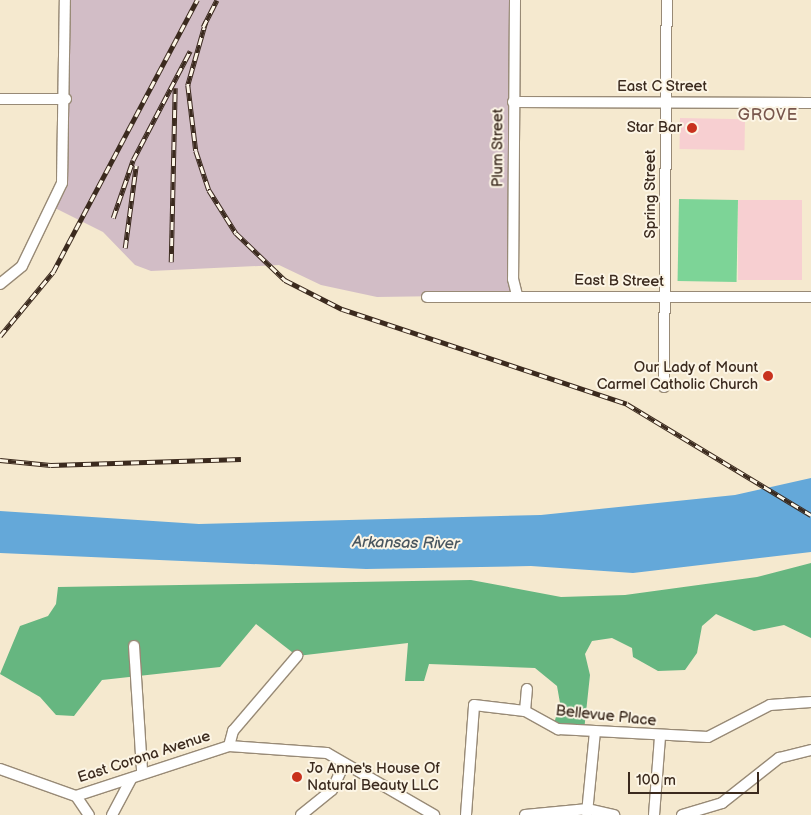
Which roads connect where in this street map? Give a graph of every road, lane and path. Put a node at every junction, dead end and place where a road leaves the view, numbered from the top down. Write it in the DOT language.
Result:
graph roads {
  1 [pos="65,0"];
  2 [pos="515,0"];
  3 [pos="667,0"];
  4 [pos="0,99"];
  5 [pos="66,99"];
  6 [pos="512,102"];
  7 [pos="666,102"];
  8 [pos="811,103"];
  9 [pos="0,284"];
  10 [pos="517,295"];
  11 [pos="427,297"];
  12 [pos="665,297"];
  13 [pos="811,297"];
  14 [pos="664,387"];
  15 [pos="134,646"];
  16 [pos="297,656"];
  17 [pos="526,689"];
  18 [pos="811,702"];
  19 [pos="525,711"];
  20 [pos="594,732"];
  21 [pos="660,737"];
  22 [pos="229,746"];
  23 [pos="811,750"];
  24 [pos="343,766"];
  25 [pos="0,769"];
  26 [pos="142,772"];
  27 [pos="131,780"];
  28 [pos="76,796"];
  29 [pos="587,812"];
  30 [pos="89,815"];
  31 [pos="112,815"];
  32 [pos="301,815"];
  33 [pos="434,815"];
  34 [pos="466,815"];
  35 [pos="524,815"];
  36 [pos="614,815"];
  37 [pos="654,815"];
  38 [pos="682,815"];
  1 -- 5 [label="street"];
  2 -- 6 [label="street, Plum Street"];
  3 -- 7 [label="street, Spring Street"];
  4 -- 5 [label="street"];
  5 -- 9 [label="street"];
  6 -- 7 [label="street, East C Street"];
  6 -- 10 [label="street, Plum Street"];
  7 -- 8 [label="street, East C Street"];
  7 -- 12 [label="street, Spring Street"];
  10 -- 11 [label="street, East B Street"];
  10 -- 12 [label="street, East B Street"];
  12 -- 13 [label="street, East B Street"];
  12 -- 14 [label="street, Spring Street"];
  15 -- 26 [label="street"];
  16 -- 22 [label="street"];
  17 -- 19 [label="street"];
  18 -- 21 [label="street, Bellevue Place"];
  19 -- 20 [label="street, Bellevue Place"];
  19 -- 34 [label="street, Bellevue Place"];
  20 -- 21 [label="street, Bellevue Place"];
  20 -- 29 [label="street"];
  21 -- 37 [label="street"];
  22 -- 24 [label="street, East Corona Avenue"];
  22 -- 26 [label="street, East Corona Avenue"];
  23 -- 38 [label="street"];
  24 -- 32 [label="street"];
  24 -- 33 [label="street, East Corona Avenue"];
  25 -- 28 [label="street, East Corona Avenue"];
  26 -- 27 [label="street, East Corona Avenue"];
  27 -- 28 [label="street, East Corona Avenue"];
  27 -- 31 [label="street"];
  28 -- 30 [label="street"];
  29 -- 35 [label="street"];
  29 -- 36 [label="street"];
}
